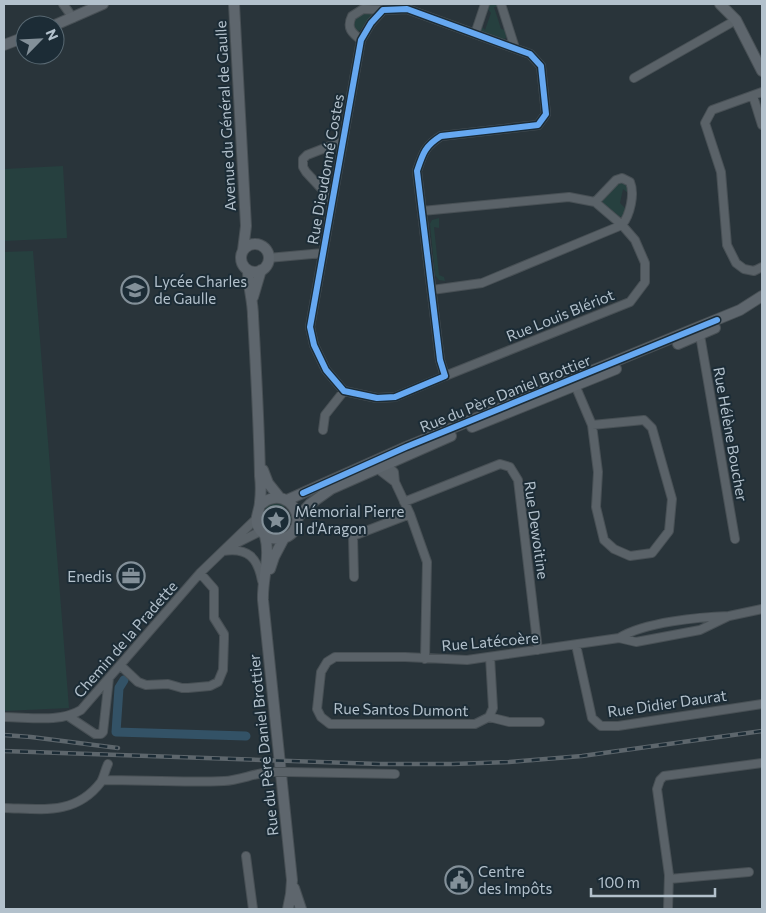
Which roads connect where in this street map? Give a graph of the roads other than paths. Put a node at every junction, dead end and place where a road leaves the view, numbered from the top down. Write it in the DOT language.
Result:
graph roads {
  1 [pos="63,4"];
  2 [pos="103,4"];
  3 [pos="234,4"];
  4 [pos="485,4"];
  5 [pos="501,4"];
  6 [pos="720,4"];
  7 [pos="383,10"];
  8 [pos="73,18"];
  9 [pos="736,20"];
  10 [pos="65,21"];
  11 [pos="475,34"];
  12 [pos="361,40"];
  13 [pos="515,48"];
  14 [pos="762,71"];
  15 [pos="634,78"];
  16 [pos="762,92"];
  17 [pos="753,96"];
  18 [pos="762,125"];
  19 [pos="343,141"];
  20 [pos="332,200"];
  21 [pos="595,202"];
  22 [pos="422,211"];
  23 [pos="622,225"];
  24 [pos="246,226"];
  25 [pos="258,245"];
  26 [pos="243,250"];
  27 [pos="323,253"];
  28 [pos="268,258"];
  29 [pos="762,267"];
  30 [pos="262,270"];
  31 [pos="248,271"];
  32 [pos="432,290"];
  33 [pos="762,296"];
  34 [pos="252,298"];
  35 [pos="762,303"];
  36 [pos="700,334"];
  37 [pos="445,376"];
  38 [pos="576,385"];
  39 [pos="344,391"];
  40 [pos="592,425"];
  41 [pos="323,430"];
  42 [pos="260,452"];
  43 [pos="385,466"];
  44 [pos="395,482"];
  45 [pos="284,499"];
  46 [pos="404,502"];
  47 [pos="260,505"];
  48 [pos="410,514"];
  49 [pos="298,517"];
  50 [pos="256,519"];
  51 [pos="263,534"];
  52 [pos="284,538"];
  53 [pos="735,539"];
  54 [pos="223,551"];
  55 [pos="200,573"];
  56 [pos="354,577"];
  57 [pos="263,589"];
  58 [pos="265,607"];
  59 [pos="762,609"];
  60 [pos="729,616"];
  61 [pos="619,638"];
  62 [pos="576,645"];
  63 [pos="538,650"];
  64 [pos="490,657"];
  65 [pos="425,659"];
  66 [pos="120,665"];
  67 [pos="109,678"];
  68 [pos="762,704"];
  69 [pos="68,716"];
  70 [pos="4,717"];
  71 [pos="489,718"];
  72 [pos="540,722"];
  73 [pos="762,762"];
  74 [pos="108,764"];
  75 [pos="395,774"];
  76 [pos="103,780"];
  77 [pos="4,808"];
  78 [pos="246,856"];
  79 [pos="749,872"];
  80 [pos="669,879"];
  81 [pos="292,880"];
  82 [pos="253,909"];
  83 [pos="288,909"];
  84 [pos="301,909"];
  85 [pos="668,909"];
  1 -- 8 [label="street"];
  2 -- 8 [label="main road"];
  3 -- 24 [label="main road, Avenue du Général de Gaulle"];
  4 -- 11 [label="street"];
  5 -- 13 [label="street"];
  6 -- 9 [label="main road"];
  7 -- 11 [label="street"];
  7 -- 12 [label="street, Rue Dieudonné Costes"];
  7 -- 12 [label="street"];
  8 -- 10 [label="main road"];
  9 -- 14 [label="main road"];
  9 -- 15 [label="street"];
  11 -- 13 [label="street"];
  12 -- 19 [label="street, Rue Dieudonné Costes"];
  13 -- 22 [label="street"];
  16 -- 17 [label="street"];
  17 -- 18 [label="street"];
  17 -- 29 [label="street"];
  19 -- 20 [label="street, Rue Dieudonné Costes"];
  19 -- 20 [label="street, Rue Dieudonné Costes"];
  20 -- 27 [label="street, Rue Dieudonné Costes"];
  21 -- 22 [label="street"];
  21 -- 23 [label="street, Rue Louis Blériot"];
  21 -- 23 [label="street"];
  22 -- 32 [label="street"];
  23 -- 32 [label="street"];
  23 -- 37 [label="street, Rue Louis Blériot"];
  24 -- 25 [label="main road, Avenue du Général de Gaulle"];
  24 -- 26 [label="main road, Avenue du Général de Gaulle"];
  25 -- 26 [label="main road"];
  25 -- 28 [label="main road"];
  26 -- 31 [label="main road"];
  27 -- 28 [label="street, Rue Dieudonné Costes"];
  27 -- 39 [label="street, Rue Dieudonné Costes"];
  28 -- 30 [label="main road"];
  30 -- 31 [label="main road"];
  30 -- 34 [label="main road"];
  31 -- 34 [label="main road"];
  32 -- 37 [label="street"];
  33 -- 43 [label="main road, Rue du Père Daniel Brottier"];
  34 -- 42 [label="main road"];
  35 -- 36 [label="main road, Rue du Père Daniel Brottier"];
  36 -- 38 [label="main road, Rue du Père Daniel Brottier"];
  36 -- 53 [label="street, Rue Hélène Boucher"];
  37 -- 39 [label="street"];
  38 -- 40 [label="street"];
  38 -- 43 [label="main road, Rue du Père Daniel Brottier"];
  39 -- 41 [label="street"];
  40 -- 40 [label="street"];
  42 -- 45 [label="main road"];
  42 -- 47 [label="main road"];
  43 -- 44 [label="street"];
  43 -- 44 [label="street, Rue Latécoère"];
  43 -- 45 [label="main road, Rue du Père Daniel Brottier"];
  43 -- 49 [label="main road, Rue du Père Daniel Brottier"];
  44 -- 46 [label="street, Rue Latécoère"];
  45 -- 47 [label="main road"];
  45 -- 49 [label="main road"];
  46 -- 48 [label="street, Rue Latécoère"];
  46 -- 63 [label="street, Rue Dewoitine"];
  47 -- 50 [label="main road"];
  48 -- 56 [label="street"];
  48 -- 65 [label="street, Rue Latécoère"];
  49 -- 52 [label="main road"];
  50 -- 51 [label="main road"];
  50 -- 54 [label="street, Chemin de la Pradette"];
  51 -- 52 [label="main road"];
  51 -- 54 [label="street, Chemin de la Pradette"];
  51 -- 57 [label="main road, Rue du Père Daniel Brottier"];
  52 -- 58 [label="main road, Rue du Père Daniel Brottier"];
  54 -- 55 [label="street, Chemin de la Pradette"];
  54 -- 57 [label="street"];
  55 -- 66 [label="street, Chemin de la Pradette"];
  55 -- 66 [label="street"];
  57 -- 58 [label="main road, Rue du Père Daniel Brottier"];
  58 -- 81 [label="main road, Rue du Père Daniel Brottier"];
  59 -- 60 [label="street, Rue Latécoère"];
  60 -- 61 [label="street, Rue Latécoère"];
  60 -- 61 [label="street, Rue Latécoère"];
  61 -- 62 [label="street, Rue Latécoère"];
  62 -- 63 [label="street, Rue Latécoère"];
  62 -- 68 [label="street, Rue Didier Daurat"];
  63 -- 64 [label="street, Rue Latécoère"];
  64 -- 65 [label="street, Rue Latécoère"];
  64 -- 71 [label="street, Rue Santos Dumont"];
  65 -- 71 [label="street, Rue Santos Dumont"];
  66 -- 67 [label="street, Chemin de la Pradette"];
  67 -- 69 [label="street, Chemin de la Pradette"];
  67 -- 69 [label="street"];
  69 -- 70 [label="street, Chemin de la Pradette"];
  71 -- 72 [label="street, Rue Santos Dumont"];
  73 -- 80 [label="street"];
  74 -- 76 [label="street"];
  75 -- 76 [label="street, bridge"];
  76 -- 77 [label="street"];
  78 -- 82 [label="street"];
  79 -- 80 [label="street"];
  80 -- 85 [label="street"];
  81 -- 83 [label="main road, Rue du Père Daniel Brottier"];
  81 -- 84 [label="main road, Rue du Père Daniel Brottier"];
}
